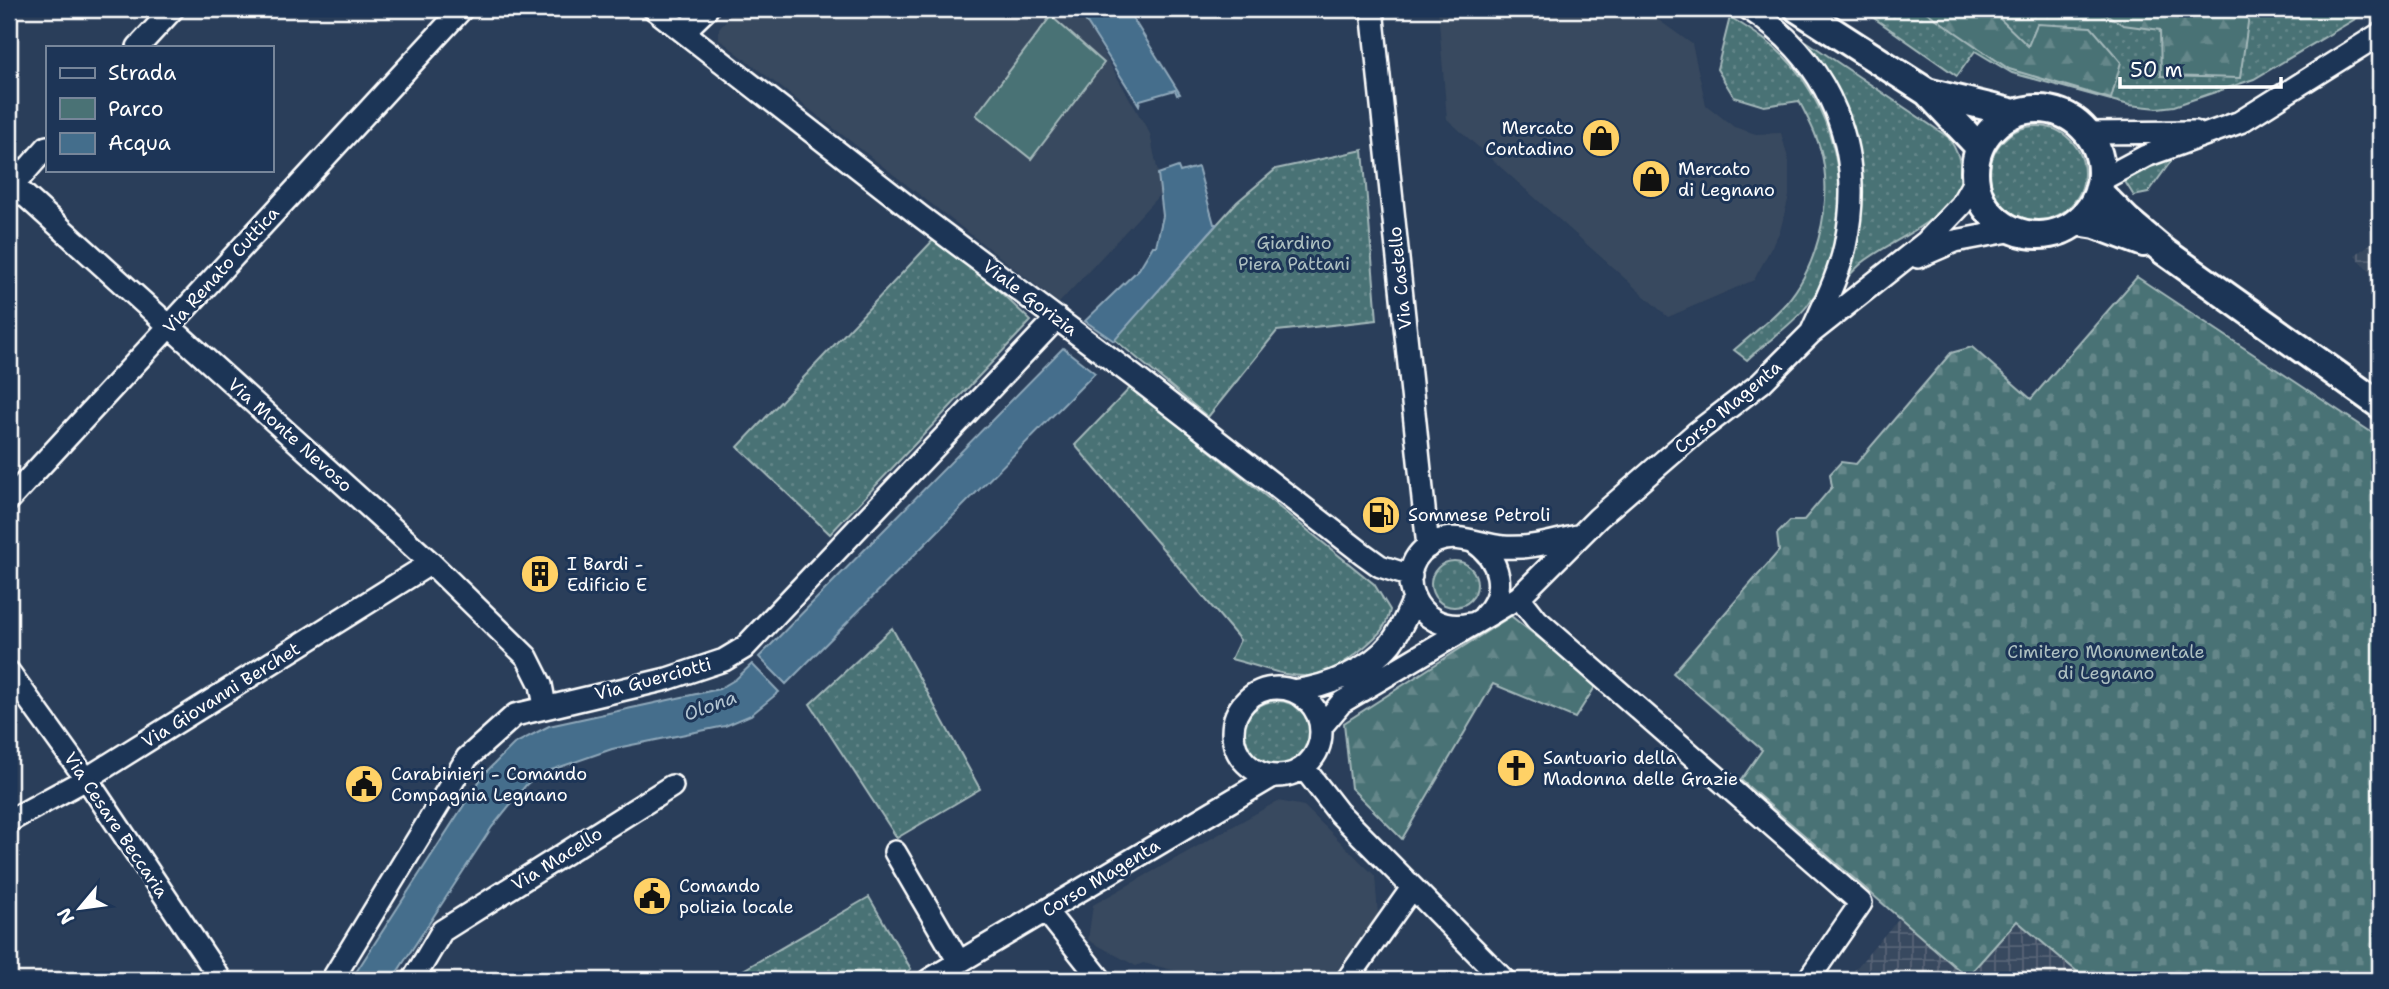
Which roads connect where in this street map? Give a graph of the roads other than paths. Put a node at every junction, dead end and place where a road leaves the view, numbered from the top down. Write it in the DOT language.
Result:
graph roads {
  1 [pos="173,9"];
  2 [pos="462,9"];
  3 [pos="654,9"];
  4 [pos="707,9"];
  5 [pos="1372,9"];
  6 [pos="1749,9"];
  7 [pos="1798,9"];
  8 [pos="684,31"];
  9 [pos="2380,34"];
  10 [pos="139,46"];
  11 [pos="1927,92"];
  12 [pos="2014,113"];
  13 [pos="2214,131"];
  14 [pos="2089,133"];
  15 [pos="1979,147"];
  16 [pos="46,148"];
  17 [pos="1975,180"];
  18 [pos="10,185"];
  19 [pos="2100,185"];
  20 [pos="2077,222"];
  21 [pos="2014,230"];
  22 [pos="2165,252"];
  23 [pos="1880,278"];
  24 [pos="1057,318"];
  25 [pos="169,326"];
  26 [pos="1811,333"];
  27 [pos="2380,405"];
  28 [pos="9,500"];
  29 [pos="1577,536"];
  30 [pos="1472,541"];
  31 [pos="1427,547"];
  32 [pos="431,564"];
  33 [pos="1411,576"];
  34 [pos="1519,597"];
  35 [pos="1414,599"];
  36 [pos="1477,621"];
  37 [pos="9,672"];
  38 [pos="1294,691"];
  39 [pos="545,706"];
  40 [pos="1321,727"];
  41 [pos="1304,768"];
  42 [pos="1273,776"];
  43 [pos="86,779"];
  44 [pos="671,786"];
  45 [pos="9,821"];
  46 [pos="895,852"];
  47 [pos="1412,888"];
  48 [pos="1046,911"];
  49 [pos="959,962"];
  50 [pos="221,980"];
  51 [pos="331,980"];
  52 [pos="413,980"];
  53 [pos="930,980"];
  54 [pos="1101,980"];
  55 [pos="1347,980"];
  56 [pos="1504,980"];
  57 [pos="1808,980"];
  1 -- 10 [label="street"];
  2 -- 25 [label="street, Via Renato Cuttica"];
  3 -- 8 [label="street, Viale Gorizia"];
  4 -- 8 [label="street"];
  5 -- 31 [label="street, Via Castello"];
  6 -- 26 [label="street"];
  7 -- 11 [label="main road"];
  8 -- 24 [label="street, Viale Gorizia"];
  9 -- 13 [label="street"];
  11 -- 12 [label="main road"];
  11 -- 15 [label="main road"];
  12 -- 14 [label="main road"];
  12 -- 15 [label="main road"];
  13 -- 14 [label="street"];
  13 -- 19 [label="street"];
  14 -- 19 [label="main road"];
  15 -- 17 [label="main road"];
  16 -- 18 [label="street"];
  17 -- 21 [label="main road"];
  17 -- 23 [label="street, Corso Magenta"];
  18 -- 25 [label="street, Via Monte Nevoso"];
  19 -- 20 [label="main road"];
  19 -- 22 [label="main road"];
  20 -- 21 [label="main road"];
  20 -- 22 [label="main road"];
  21 -- 23 [label="street, Corso Magenta"];
  22 -- 27 [label="main road"];
  23 -- 26 [label="street, Corso Magenta"];
  24 -- 33 [label="street, Viale Gorizia"];
  24 -- 39 [label="street, Via Guerciotti"];
  25 -- 28 [label="street, Via Renato Cuttica"];
  25 -- 32 [label="street, Via Monte Nevoso"];
  26 -- 29 [label="street, Corso Magenta"];
  29 -- 30 [label="street, Corso Magenta"];
  29 -- 34 [label="street, Corso Magenta"];
  30 -- 31 [label="street, Corso Magenta"];
  30 -- 36 [label="street"];
  31 -- 33 [label="street"];
  32 -- 39 [label="street, Via Monte Nevoso"];
  32 -- 43 [label="street, Via Giovanni Berchet"];
  33 -- 35 [label="street"];
  34 -- 36 [label="street, Corso Magenta"];
  34 -- 57 [label="street"];
  35 -- 36 [label="street"];
  35 -- 38 [label="street"];
  36 -- 40 [label="street, Corso Magenta"];
  37 -- 43 [label="street, Via Cesare Beccaria"];
  38 -- 40 [label="street"];
  38 -- 42 [label="street"];
  39 -- 51 [label="street, Via Guerciotti"];
  40 -- 41 [label="street, Corso Magenta"];
  41 -- 42 [label="street, Corso Magenta"];
  41 -- 47 [label="street"];
  42 -- 48 [label="street, Corso Magenta"];
  43 -- 45 [label="street, Via Giovanni Berchet"];
  43 -- 50 [label="street, Via Cesare Beccaria"];
  44 -- 52 [label="street, Via Macello"];
  46 -- 49 [label="street"];
  47 -- 55 [label="street"];
  47 -- 56 [label="street"];
  48 -- 49 [label="street, Corso Magenta"];
  48 -- 54 [label="street"];
  49 -- 53 [label="street, Corso Magenta"];
}
